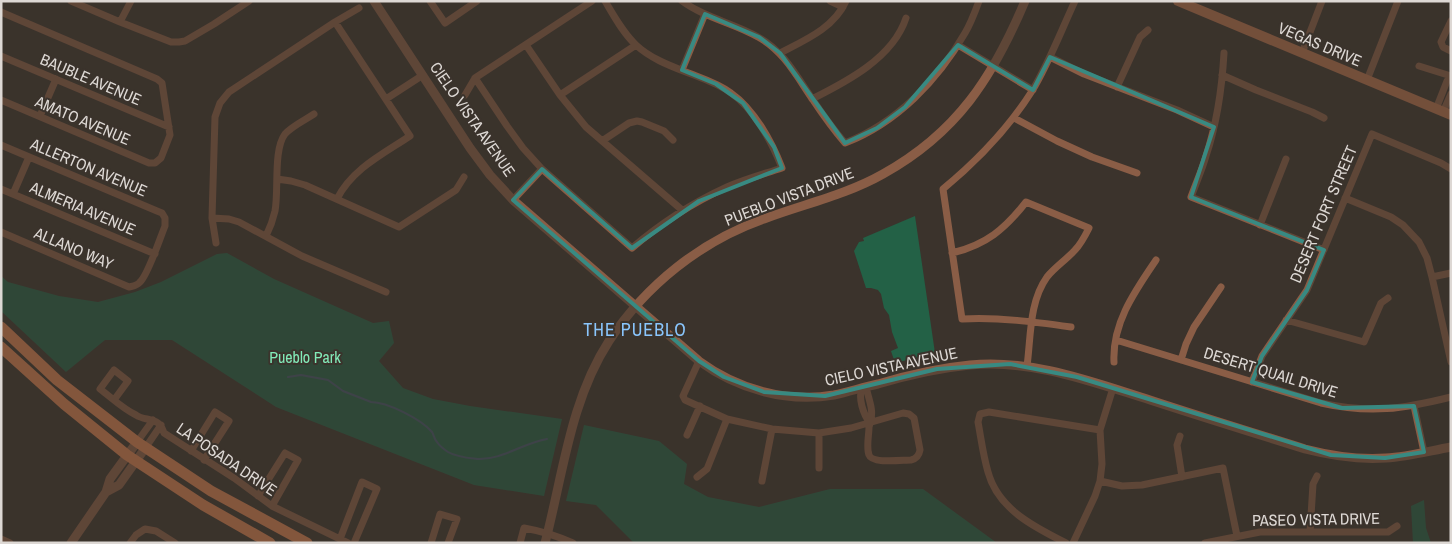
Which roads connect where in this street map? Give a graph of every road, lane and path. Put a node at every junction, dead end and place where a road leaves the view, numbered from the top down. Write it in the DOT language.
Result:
graph roads {
  1 [pos="70,1"];
  2 [pos="131,1"];
  3 [pos="374,1"];
  4 [pos="430,1"];
  5 [pos="477,1"];
  6 [pos="592,1"];
  7 [pos="605,1"];
  8 [pos="682,1"];
  9 [pos="830,1"];
  10 [pos="979,1"];
  11 [pos="1025,1"];
  12 [pos="1075,1"];
  13 [pos="1178,1"];
  14 [pos="1322,1"];
  15 [pos="1398,1"];
  16 [pos="248,2"];
  17 [pos="845,4"];
  18 [pos="359,8"];
  19 [pos="1,12"];
  20 [pos="705,14"];
  21 [pos="906,18"];
  22 [pos="1451,21"];
  23 [pos="120,22"];
  24 [pos="335,22"];
  25 [pos="1148,30"];
  26 [pos="526,44"];
  27 [pos="636,45"];
  28 [pos="958,45"];
  29 [pos="1451,51"];
  30 [pos="780,53"];
  31 [pos="1224,53"];
  32 [pos="1302,53"];
  33 [pos="1,56"];
  34 [pos="1050,57"];
  35 [pos="994,66"];
  36 [pos="1419,66"];
  37 [pos="682,70"];
  38 [pos="423,75"];
  39 [pos="1222,75"];
  40 [pos="1451,77"];
  41 [pos="475,78"];
  42 [pos="56,79"];
  43 [pos="1367,80"];
  44 [pos="1117,88"];
  45 [pos="1033,90"];
  46 [pos="1451,94"];
  47 [pos="465,95"];
  48 [pos="560,95"];
  49 [pos="386,99"];
  50 [pos="812,99"];
  51 [pos="1,100"];
  52 [pos="1444,112"];
  53 [pos="314,114"];
  54 [pos="40,116"];
  55 [pos="1014,118"];
  56 [pos="1324,118"];
  57 [pos="1214,127"];
  58 [pos="169,128"];
  59 [pos="673,140"];
  60 [pos="602,141"];
  61 [pos="1,145"];
  62 [pos="29,157"];
  63 [pos="1286,159"];
  64 [pos="1451,168"];
  65 [pos="542,169"];
  66 [pos="1137,173"];
  67 [pos="464,177"];
  68 [pos="277,179"];
  69 [pos="1,189"];
  70 [pos="13,194"];
  71 [pos="1345,198"];
  72 [pos="337,200"];
  73 [pos="512,200"];
  74 [pos="682,210"];
  75 [pos="212,218"];
  76 [pos="1260,225"];
  77 [pos="1,232"];
  78 [pos="266,236"];
  79 [pos="216,243"];
  80 [pos="1324,250"];
  81 [pos="952,253"];
  82 [pos="155,254"];
  83 [pos="1156,260"];
  84 [pos="1451,273"];
  85 [pos="1432,277"];
  86 [pos="1221,287"];
  87 [pos="386,292"];
  88 [pos="1388,298"];
  89 [pos="635,307"];
  90 [pos="1286,320"];
  91 [pos="1032,322"];
  92 [pos="1,327"];
  93 [pos="1071,327"];
  94 [pos="1116,340"];
  95 [pos="1,348"];
  96 [pos="1181,360"];
  97 [pos="699,361"];
  98 [pos="1114,362"];
  99 [pos="1451,362"];
  100 [pos="1027,366"];
  101 [pos="1252,382"];
  102 [pos="862,388"];
  103 [pos="1113,388"];
  104 [pos="1451,397"];
  105 [pos="114,400"];
  106 [pos="700,406"];
  107 [pos="1414,406"];
  108 [pos="727,419"];
  109 [pos="153,420"];
  110 [pos="870,423"];
  111 [pos="161,425"];
  112 [pos="772,429"];
  113 [pos="1100,430"];
  114 [pos="819,433"];
  115 [pos="687,435"];
  116 [pos="1180,436"];
  117 [pos="141,444"];
  118 [pos="1451,447"];
  119 [pos="191,451"];
  120 [pos="1424,452"];
  121 [pos="132,458"];
  122 [pos="204,460"];
  123 [pos="819,468"];
  124 [pos="1317,476"];
  125 [pos="697,477"];
  126 [pos="1182,477"];
  127 [pos="762,481"];
  128 [pos="1100,481"];
  129 [pos="258,496"];
  130 [pos="272,506"];
  131 [pos="1397,526"];
  132 [pos="1310,532"];
  133 [pos="547,533"];
  134 [pos="1238,536"];
  135 [pos="1,539"];
  136 [pos="340,539"];
  137 [pos="10,543"];
  138 [pos="70,543"];
  139 [pos="130,543"];
  140 [pos="175,543"];
  141 [pos="270,543"];
  142 [pos="307,543"];
  143 [pos="348,543"];
  144 [pos="354,543"];
  145 [pos="430,543"];
  146 [pos="448,543"];
  147 [pos="520,543"];
  148 [pos="545,543"];
  149 [pos="573,543"];
  150 [pos="1066,543"];
  151 [pos="1073,543"];
  152 [pos="1205,543"];
  1 -- 23 [label="street"];
  2 -- 23 [label="street"];
  3 -- 38 [label="street, CIELO VISTA AVENUE"];
  4 -- 5 [label="street"];
  6 -- 26 [label="street"];
  7 -- 27 [label="street"];
  8 -- 20 [label="street"];
  9 -- 17 [label="street"];
  10 -- 28 [label="street"];
  11 -- 35 [label="street, PUEBLO VISTA DRIVE"];
  12 -- 34 [label="street"];
  13 -- 32 [label="main road, VEGAS DRIVE"];
  14 -- 32 [label="street"];
  15 -- 43 [label="street"];
  16 -- 23 [label="street"];
  17 -- 30 [label="street"];
  18 -- 24 [label="street"];
  19 -- 58 [label="street"];
  20 -- 30 [label="street"];
  20 -- 37 [label="street"];
  21 -- 50 [label="street"];
  22 -- 29 [label="street"];
  24 -- 49 [label="street"];
  24 -- 75 [label="street"];
  25 -- 44 [label="street"];
  26 -- 41 [label="street"];
  26 -- 48 [label="street"];
  27 -- 37 [label="street"];
  27 -- 48 [label="street"];
  28 -- 35 [label="street"];
  28 -- 50 [label="street"];
  30 -- 50 [label="street"];
  31 -- 39 [label="street"];
  32 -- 43 [label="main road, VEGAS DRIVE"];
  33 -- 42 [label="street, BAUBLE AVENUE"];
  34 -- 44 [label="street"];
  34 -- 45 [label="street"];
  35 -- 45 [label="street"];
  35 -- 89 [label="street, PUEBLO VISTA DRIVE"];
  36 -- 40 [label="street"];
  37 -- 74 [label="street"];
  38 -- 49 [label="street"];
  38 -- 73 [label="street, CIELO VISTA AVENUE"];
  39 -- 56 [label="street"];
  39 -- 57 [label="street"];
  40 -- 52 [label="street"];
  41 -- 47 [label="street"];
  41 -- 65 [label="street"];
  42 -- 54 [label="street"];
  42 -- 58 [label="street, BAUBLE AVENUE"];
  43 -- 52 [label="main road, VEGAS DRIVE"];
  44 -- 57 [label="street"];
  45 -- 55 [label="street"];
  46 -- 52 [label="street"];
  48 -- 60 [label="street"];
  49 -- 72 [label="street"];
  51 -- 54 [label="street, AMATO AVENUE"];
  53 -- 68 [label="street"];
  54 -- 58 [label="street, AMATO AVENUE"];
  55 -- 66 [label="street"];
  55 -- 81 [label="street"];
  57 -- 76 [label="street"];
  59 -- 60 [label="street"];
  60 -- 74 [label="street"];
  61 -- 62 [label="street, ALLERTON AVENUE"];
  62 -- 70 [label="street"];
  62 -- 82 [label="street, ALLERTON AVENUE"];
  63 -- 76 [label="street"];
  64 -- 71 [label="street, DESERT FORT STREET"];
  65 -- 73 [label="street"];
  65 -- 74 [label="street"];
  67 -- 72 [label="street"];
  68 -- 72 [label="street"];
  68 -- 78 [label="street"];
  69 -- 70 [label="street, ALMERIA AVENUE"];
  70 -- 82 [label="street, ALMERIA AVENUE"];
  71 -- 80 [label="street, DESERT FORT STREET"];
  71 -- 85 [label="street"];
  73 -- 89 [label="street, CIELO VISTA AVENUE"];
  75 -- 78 [label="street"];
  75 -- 79 [label="street"];
  76 -- 80 [label="street"];
  77 -- 82 [label="street, ALLANO WAY"];
  78 -- 87 [label="street"];
  80 -- 90 [label="street, DESERT FORT STREET"];
  81 -- 91 [label="street"];
  81 -- 91 [label="street"];
  83 -- 94 [label="street"];
  84 -- 85 [label="street"];
  85 -- 99 [label="street"];
  86 -- 96 [label="street"];
  88 -- 90 [label="street"];
  89 -- 97 [label="street, CIELO VISTA AVENUE"];
  89 -- 133 [label="street, PUEBLO VISTA DRIVE"];
  90 -- 101 [label="street, DESERT FORT STREET"];
  91 -- 93 [label="street"];
  91 -- 100 [label="street"];
  92 -- 117 [label="main road"];
  94 -- 96 [label="street, DESERT QUAIL DRIVE"];
  94 -- 98 [label="street"];
  95 -- 121 [label="main road"];
  96 -- 101 [label="street, DESERT QUAIL DRIVE"];
  97 -- 102 [label="street, CIELO VISTA AVENUE"];
  97 -- 106 [label="street"];
  100 -- 102 [label="street, CIELO VISTA AVENUE"];
  100 -- 103 [label="street, CIELO VISTA AVENUE"];
  101 -- 107 [label="street, DESERT QUAIL DRIVE"];
  102 -- 110 [label="street"];
  103 -- 113 [label="street"];
  103 -- 120 [label="street, CIELO VISTA AVENUE"];
  104 -- 107 [label="street, DESERT QUAIL DRIVE"];
  105 -- 105 [label="street, LA POSADA DRIVE"];
  105 -- 109 [label="street, LA POSADA DRIVE"];
  106 -- 108 [label="street"];
  106 -- 115 [label="street"];
  107 -- 120 [label="street"];
  108 -- 112 [label="street"];
  108 -- 125 [label="street"];
  109 -- 111 [label="street, LA POSADA DRIVE"];
  109 -- 117 [label="street"];
  110 -- 110 [label="street"];
  110 -- 114 [label="street"];
  111 -- 117 [label="street"];
  111 -- 119 [label="street, LA POSADA DRIVE"];
  112 -- 114 [label="street"];
  112 -- 127 [label="street"];
  113 -- 128 [label="street"];
  113 -- 150 [label="street"];
  114 -- 123 [label="street"];
  116 -- 126 [label="street"];
  117 -- 121 [label="street"];
  117 -- 142 [label="main road"];
  118 -- 120 [label="street, CIELO VISTA AVENUE"];
  119 -- 122 [label="street, LA POSADA DRIVE"];
  119 -- 122 [label="street"];
  121 -- 138 [label="street"];
  121 -- 141 [label="main road"];
  122 -- 129 [label="street, LA POSADA DRIVE"];
  124 -- 132 [label="street"];
  126 -- 128 [label="street"];
  126 -- 134 [label="street"];
  128 -- 151 [label="street"];
  129 -- 130 [label="street, LA POSADA DRIVE"];
  129 -- 130 [label="street"];
  130 -- 136 [label="street, LA POSADA DRIVE"];
  131 -- 132 [label="street, PASEO VISTA DRIVE"];
  132 -- 134 [label="street, PASEO VISTA DRIVE"];
  133 -- 147 [label="street"];
  133 -- 148 [label="street, PUEBLO VISTA DRIVE"];
  133 -- 149 [label="street"];
  134 -- 152 [label="street, PASEO VISTA DRIVE"];
  135 -- 137 [label="street"];
  136 -- 143 [label="street, LA POSADA DRIVE"];
  136 -- 144 [label="street"];
  139 -- 140 [label="street"];
  145 -- 146 [label="street"];
}
